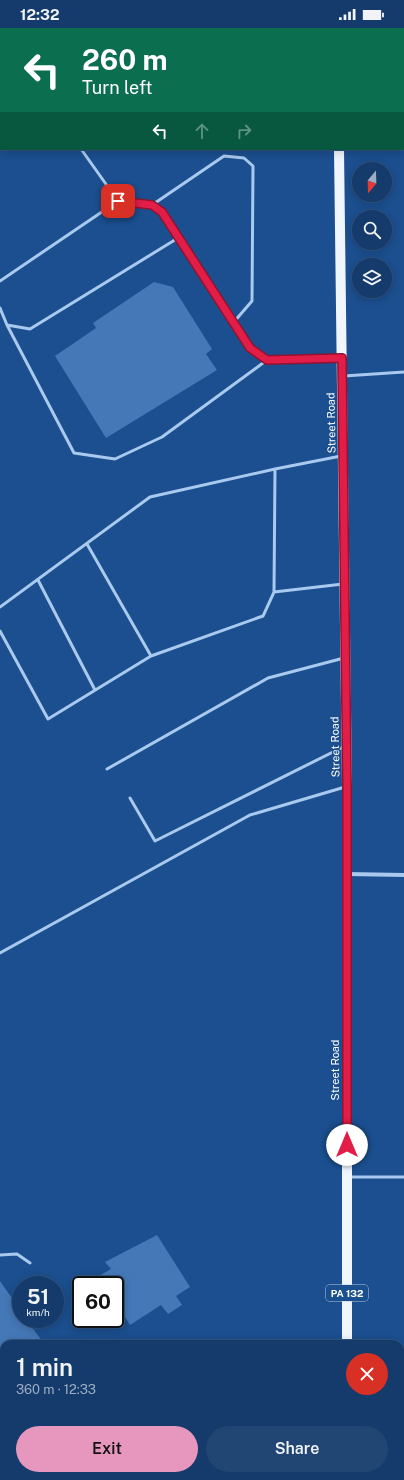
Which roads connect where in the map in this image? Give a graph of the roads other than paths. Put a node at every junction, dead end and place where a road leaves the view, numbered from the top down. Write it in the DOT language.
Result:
graph roads {
  1 [pos="82,150"];
  2 [pos="339,150"];
  3 [pos="118,201"];
  4 [pos="152,205"];
  5 [pos="178,238"];
  6 [pos="0,281"];
  7 [pos="0,308"];
  8 [pos="234,323"];
  9 [pos="7,325"];
  10 [pos="342,358"];
  11 [pos="267,360"];
  12 [pos="404,372"];
  13 [pos="342,376"];
  14 [pos="343,456"];
  15 [pos="275,469"];
  16 [pos="87,544"];
  17 [pos="38,580"];
  18 [pos="345,584"];
  19 [pos="274,592"];
  20 [pos="0,607"];
  21 [pos="0,631"];
  22 [pos="151,656"];
  23 [pos="345,657"];
  24 [pos="95,690"];
  25 [pos="346,745"];
  26 [pos="107,769"];
  27 [pos="347,787"];
  28 [pos="130,798"];
  29 [pos="347,874"];
  30 [pos="404,875"];
  31 [pos="0,953"];
  32 [pos="347,1177"];
  33 [pos="404,1177"];
  34 [pos="0,1256"];
  35 [pos="30,1263"];
  36 [pos="347,1340"];
  1 -- 3 [label="lane"];
  2 -- 10 [label="main road, Street Road / PA 132"];
  3 -- 4 [label="lane"];
  3 -- 6 [label="lane"];
  4 -- 5 [label="lane"];
  4 -- 8 [label="lane"];
  5 -- 8 [label="lane"];
  5 -- 9 [label="lane"];
  7 -- 9 [label="lane"];
  8 -- 11 [label="lane"];
  9 -- 11 [label="lane"];
  10 -- 11 [label="lane"];
  10 -- 13 [label="main road, Street Road / PA 132"];
  12 -- 13 [label="lane"];
  13 -- 14 [label="main road, Street Road / PA 132"];
  14 -- 15 [label="lane"];
  14 -- 18 [label="main road, Street Road / PA 132"];
  15 -- 16 [label="lane"];
  15 -- 19 [label="lane"];
  16 -- 17 [label="lane"];
  16 -- 22 [label="lane"];
  17 -- 20 [label="lane"];
  17 -- 24 [label="lane"];
  18 -- 19 [label="lane"];
  18 -- 23 [label="main road, Street Road / PA 132"];
  19 -- 22 [label="lane"];
  21 -- 24 [label="lane"];
  22 -- 24 [label="lane"];
  23 -- 25 [label="main road, Street Road / PA 132"];
  23 -- 26 [label="lane"];
  25 -- 27 [label="main road, Street Road / PA 132"];
  25 -- 28 [label="lane"];
  27 -- 29 [label="main road, Street Road / PA 132"];
  27 -- 31 [label="lane"];
  29 -- 30 [label="street"];
  29 -- 32 [label="main road, Street Road / PA 132"];
  32 -- 33 [label="lane"];
  32 -- 36 [label="main road, Street Road / PA 132"];
  34 -- 35 [label="lane"];
}
